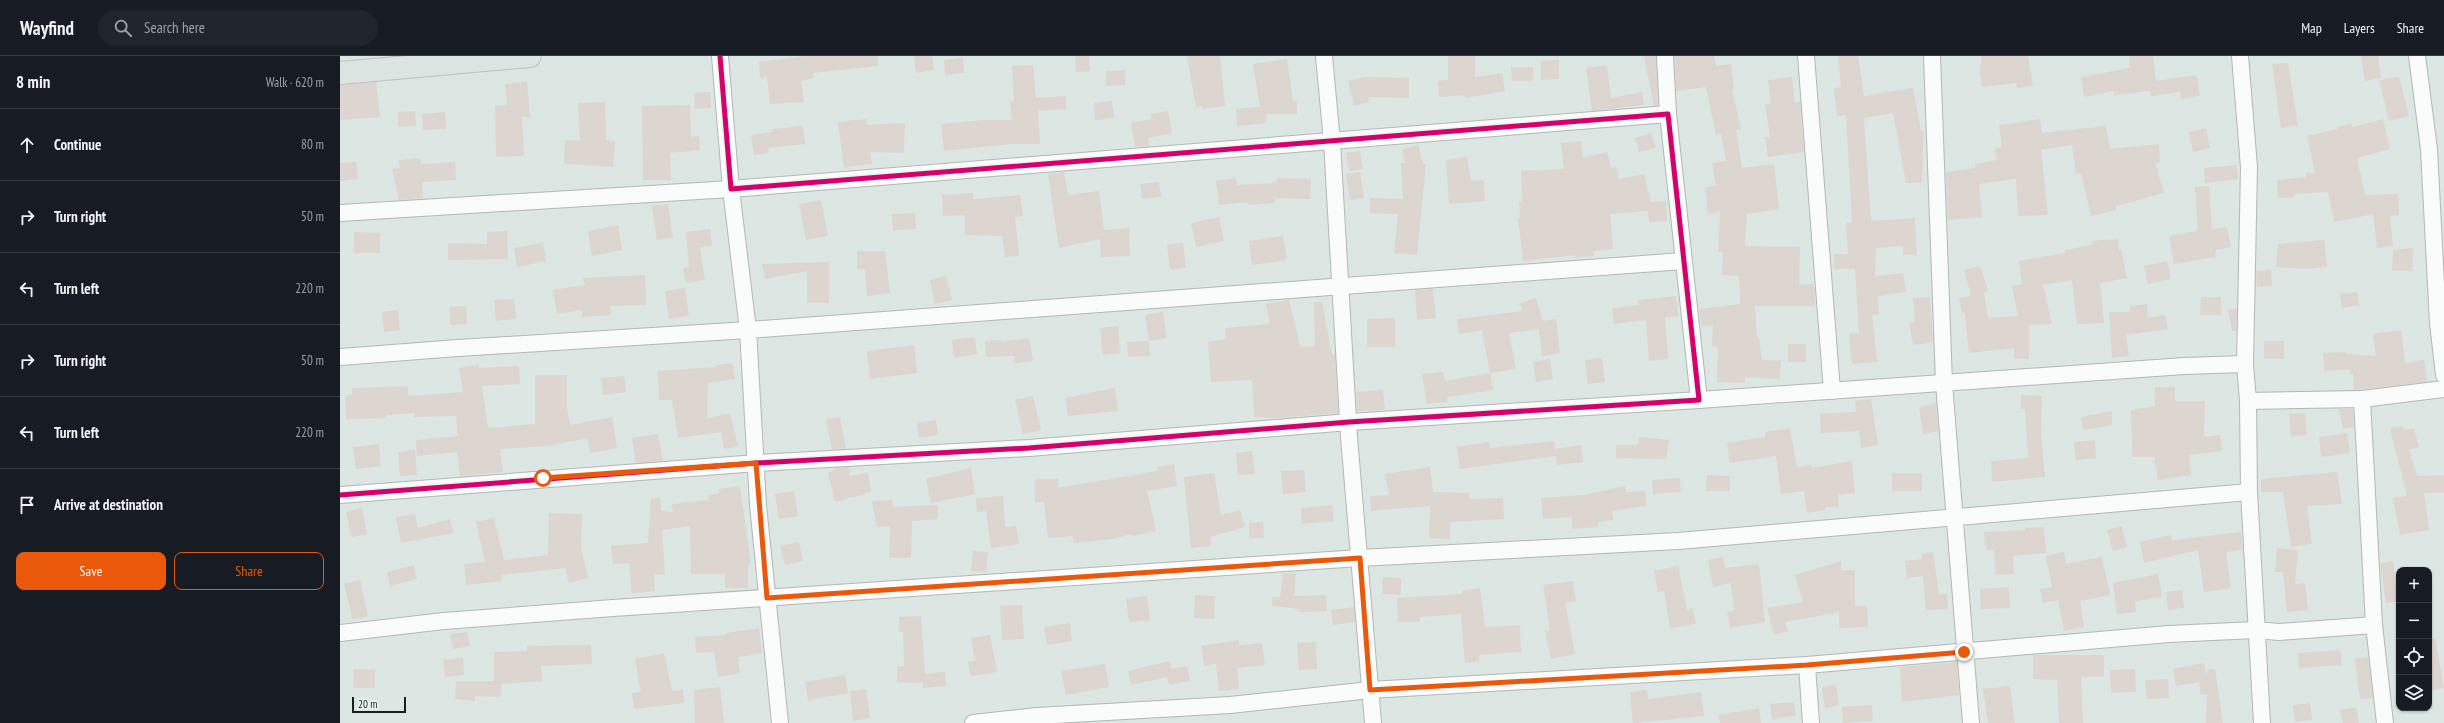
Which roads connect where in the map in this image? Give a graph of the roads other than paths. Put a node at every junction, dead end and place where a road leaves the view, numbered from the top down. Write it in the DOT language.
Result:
graph roads {
  1 [pos="530,56"];
  2 [pos="720,56"];
  3 [pos="1324,56"];
  4 [pos="1665,56"];
  5 [pos="1806,56"];
  6 [pos="1932,56"];
  7 [pos="2240,56"];
  8 [pos="2417,56"];
  9 [pos="492,58"];
  10 [pos="390,62"];
  11 [pos="340,73"];
  12 [pos="1668,114"];
  13 [pos="1332,142"];
  14 [pos="731,189"];
  15 [pos="340,213"];
  16 [pos="1683,261"];
  17 [pos="1340,287"];
  18 [pos="748,330"];
  19 [pos="340,357"];
  20 [pos="2245,364"];
  21 [pos="2444,375"];
  22 [pos="1944,383"];
  23 [pos="2444,389"];
  24 [pos="1832,391"];
  25 [pos="2362,399"];
  26 [pos="1699,400"];
  27 [pos="2248,401"];
  28 [pos="1349,422"];
  29 [pos="756,463"];
  30 [pos="2249,492"];
  31 [pos="340,495"];
  32 [pos="1954,517"];
  33 [pos="1360,558"];
  34 [pos="767,598"];
  35 [pos="2374,626"];
  36 [pos="2256,630"];
  37 [pos="340,633"];
  38 [pos="1964,652"];
  39 [pos="1807,665"];
  40 [pos="1370,690"];
  41 [pos="780,723"];
  42 [pos="974,723"];
  43 [pos="1373,723"];
  44 [pos="1811,723"];
  45 [pos="1970,723"];
  46 [pos="2262,723"];
  47 [pos="2385,723"];
  1 -- 9 [label="main road"];
  2 -- 14 [label="street"];
  3 -- 13 [label="street"];
  4 -- 12 [label="street"];
  5 -- 24 [label="street"];
  6 -- 22 [label="street"];
  7 -- 20 [label="street"];
  8 -- 21 [label="street"];
  9 -- 10 [label="main road"];
  10 -- 11 [label="main road"];
  12 -- 13 [label="street"];
  12 -- 16 [label="street"];
  13 -- 14 [label="street"];
  13 -- 17 [label="street"];
  14 -- 15 [label="street"];
  14 -- 18 [label="street"];
  16 -- 17 [label="street"];
  16 -- 26 [label="street"];
  17 -- 18 [label="street"];
  17 -- 28 [label="street"];
  18 -- 19 [label="street"];
  18 -- 29 [label="street"];
  20 -- 22 [label="street"];
  20 -- 27 [label="street"];
  22 -- 24 [label="street"];
  22 -- 32 [label="street"];
  23 -- 25 [label="street"];
  24 -- 26 [label="street"];
  25 -- 27 [label="street"];
  25 -- 35 [label="street"];
  26 -- 28 [label="street"];
  27 -- 30 [label="street"];
  28 -- 29 [label="street"];
  28 -- 33 [label="street"];
  29 -- 31 [label="street"];
  29 -- 34 [label="street"];
  30 -- 32 [label="street"];
  30 -- 36 [label="street"];
  32 -- 33 [label="street"];
  32 -- 38 [label="street"];
  33 -- 34 [label="street"];
  33 -- 40 [label="street"];
  34 -- 37 [label="street"];
  34 -- 41 [label="street"];
  35 -- 36 [label="street"];
  35 -- 47 [label="street"];
  36 -- 38 [label="street"];
  36 -- 46 [label="street"];
  38 -- 39 [label="street"];
  38 -- 45 [label="street"];
  39 -- 40 [label="street"];
  39 -- 44 [label="street"];
  40 -- 42 [label="street"];
  40 -- 43 [label="street"];
}
